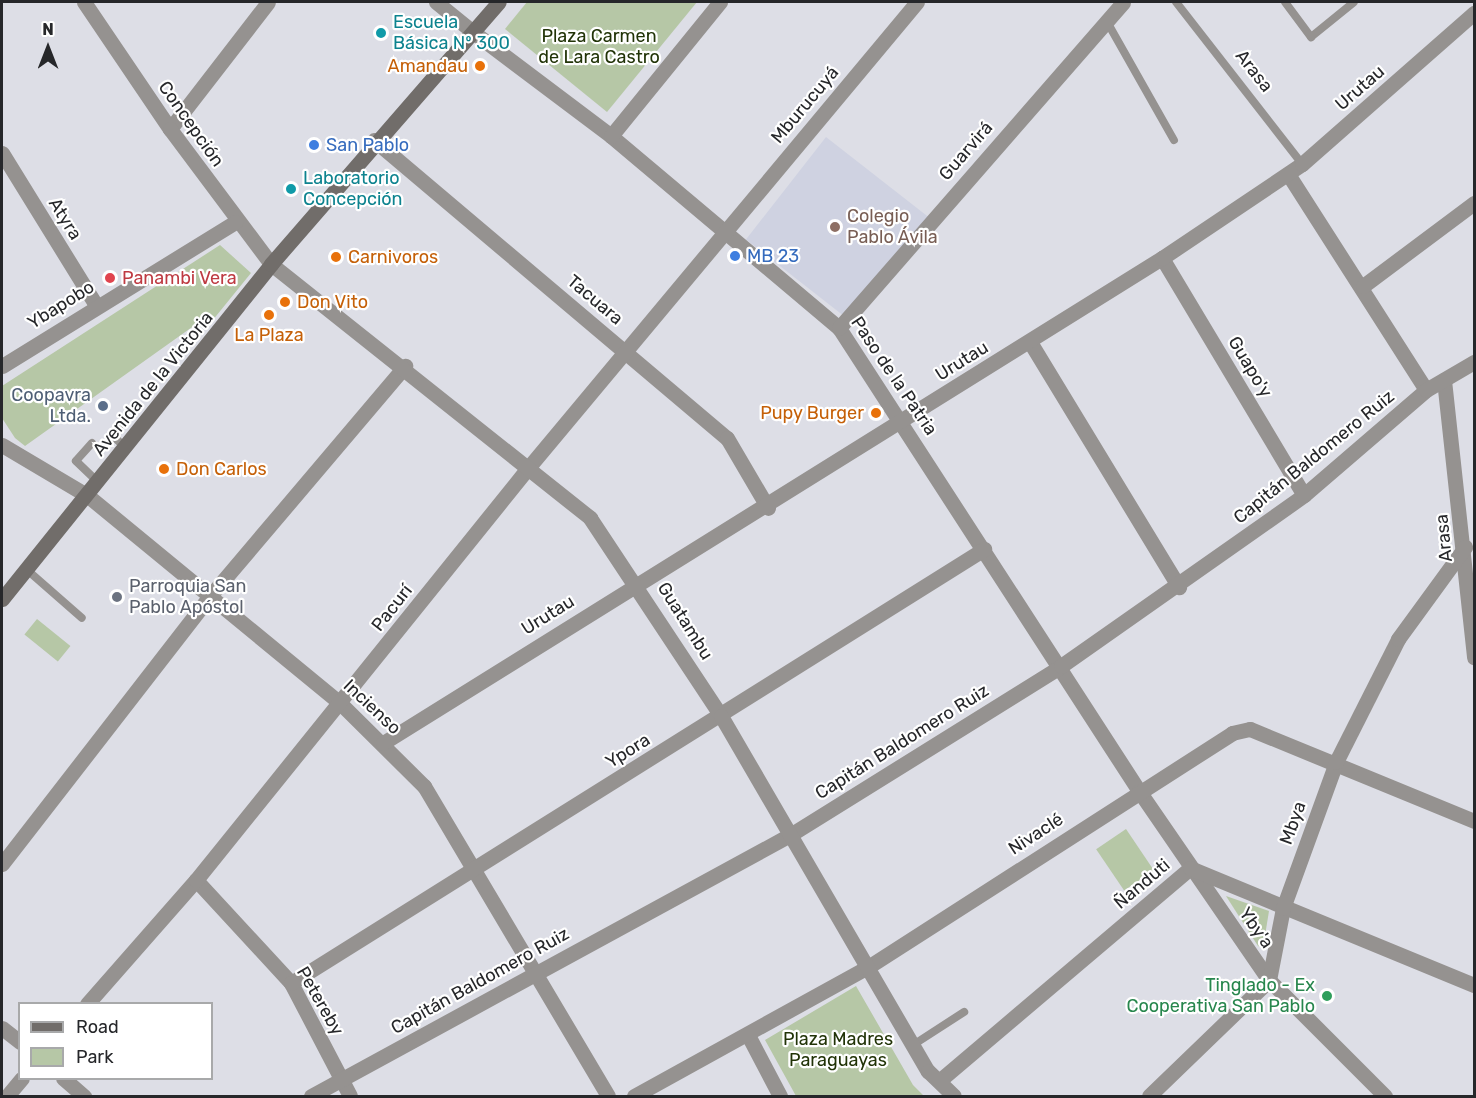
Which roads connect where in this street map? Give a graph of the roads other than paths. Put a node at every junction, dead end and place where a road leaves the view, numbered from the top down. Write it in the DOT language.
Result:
graph roads {
  1 [pos="84,2"];
  2 [pos="268,2"];
  3 [pos="436,2"];
  4 [pos="499,2"];
  5 [pos="720,2"];
  6 [pos="1120,2"];
  7 [pos="1176,2"];
  8 [pos="1285,2"];
  9 [pos="1354,2"];
  10 [pos="910,4"];
  11 [pos="1474,13"];
  12 [pos="1106,20"];
  13 [pos="473,32"];
  14 [pos="170,129"];
  15 [pos="610,136"];
  16 [pos="374,140"];
  17 [pos="1174,140"];
  18 [pos="2,153"];
  19 [pos="1302,164"];
  20 [pos="1288,174"];
  21 [pos="1474,203"];
  22 [pos="235,222"];
  23 [pos="724,234"];
  24 [pos="1162,258"];
  25 [pos="271,264"];
  26 [pos="1363,286"];
  27 [pos="96,305"];
  28 [pos="839,328"];
  29 [pos="1030,342"];
  30 [pos="626,351"];
  31 [pos="1474,362"];
  32 [pos="2,366"];
  33 [pos="405,366"];
  34 [pos="1444,380"];
  35 [pos="1426,390"];
  36 [pos="125,418"];
  37 [pos="903,422"];
  38 [pos="92,443"];
  39 [pos="2,445"];
  40 [pos="127,448"];
  41 [pos="528,468"];
  42 [pos="99,483"];
  43 [pos="1304,495"];
  44 [pos="88,496"];
  45 [pos="768,508"];
  46 [pos="1466,547"];
  47 [pos="984,549"];
  48 [pos="26,569"];
  49 [pos="637,581"];
  50 [pos="1179,587"];
  51 [pos="210,596"];
  52 [pos="2,599"];
  53 [pos="82,618"];
  54 [pos="1474,657"];
  55 [pos="1061,666"];
  56 [pos="341,704"];
  57 [pos="721,716"];
  58 [pos="383,743"];
  59 [pos="1336,762"];
  60 [pos="1139,791"];
  61 [pos="1474,821"];
  62 [pos="790,835"];
  63 [pos="2,864"];
  64 [pos="1190,868"];
  65 [pos="477,869"];
  66 [pos="196,880"];
  67 [pos="1283,908"];
  68 [pos="868,967"];
  69 [pos="536,972"];
  70 [pos="1269,980"];
  71 [pos="291,983"];
  72 [pos="1474,985"];
  73 [pos="89,1002"];
  74 [pos="964,1012"];
  75 [pos="2,1028"];
  76 [pos="749,1037"];
  77 [pos="18,1040"];
  78 [pos="913,1045"];
  79 [pos="20,1080"];
  80 [pos="65,1080"];
  81 [pos="340,1081"];
  82 [pos="939,1081"];
  83 [pos="1158,1094"];
  84 [pos="7,1096"];
  85 [pos="84,1096"];
  86 [pos="311,1096"];
  87 [pos="350,1096"];
  88 [pos="608,1096"];
  89 [pos="634,1096"];
  90 [pos="780,1096"];
  91 [pos="954,1096"];
  92 [pos="1385,1096"];
  1 -- 14 [label="street, Concepción"];
  2 -- 14 [label="street"];
  3 -- 13 [label="street, Paso de la Patria"];
  4 -- 13 [label="main road, Avenida de la Victoria"];
  5 -- 15 [label="street"];
  6 -- 12 [label="street, Guarvirá"];
  7 -- 19 [label="lane, Arasa"];
  8 -- 9 [label="lane"];
  10 -- 23 [label="street, Mburucuyá"];
  11 -- 19 [label="street, Urutau"];
  12 -- 17 [label="lane"];
  12 -- 28 [label="street, Guarvirá"];
  13 -- 15 [label="street, Paso de la Patria"];
  13 -- 16 [label="main road, Avenida de la Victoria"];
  14 -- 22 [label="street, Concepción"];
  15 -- 23 [label="street, Paso de la Patria"];
  16 -- 25 [label="main road, Avenida de la Victoria"];
  16 -- 30 [label="street, Tacuara"];
  18 -- 27 [label="street, Atyra"];
  19 -- 20 [label="street, Urutau"];
  20 -- 24 [label="street, Urutau"];
  20 -- 26 [label="street"];
  21 -- 26 [label="street"];
  22 -- 25 [label="street, Concepción"];
  22 -- 27 [label="street, Ybapobo"];
  23 -- 28 [label="street, Paso de la Patria"];
  23 -- 30 [label="street, Pacurí"];
  24 -- 29 [label="street, Urutau"];
  24 -- 43 [label="street, Guapo'y"];
  25 -- 33 [label="street, Guatambu"];
  25 -- 40 [label="main road, Avenida de la Victoria"];
  26 -- 35 [label="street"];
  27 -- 32 [label="street, Ybapobo"];
  28 -- 37 [label="street, Paso de la Patria"];
  29 -- 37 [label="street, Urutau"];
  29 -- 50 [label="street"];
  30 -- 41 [label="street, Pacurí"];
  30 -- 45 [label="street, Tacuara"];
  31 -- 34 [label="street, Capitán Baldomero Ruiz"];
  33 -- 41 [label="street, Guatambu"];
  33 -- 51 [label="street"];
  34 -- 35 [label="street, Capitán Baldomero Ruiz"];
  34 -- 46 [label="street, Arasa"];
  35 -- 43 [label="street, Capitán Baldomero Ruiz"];
  36 -- 40 [label="lane"];
  37 -- 45 [label="street, Urutau"];
  37 -- 47 [label="street, Paso de la Patria"];
  38 -- 42 [label="lane"];
  39 -- 44 [label="street, Incienso"];
  40 -- 42 [label="main road, Avenida de la Victoria"];
  41 -- 49 [label="street, Guatambu"];
  41 -- 56 [label="street, Pacurí"];
  42 -- 44 [label="main road, Avenida de la Victoria"];
  43 -- 50 [label="street, Capitán Baldomero Ruiz"];
  44 -- 48 [label="main road, Avenida de la Victoria"];
  44 -- 51 [label="street, Incienso"];
  45 -- 49 [label="street, Urutau"];
  46 -- 54 [label="street, Arasa"];
  46 -- 59 [label="street, Mbya"];
  47 -- 55 [label="street, Paso de la Patria"];
  47 -- 57 [label="street, Ypora"];
  48 -- 52 [label="main road, Avenida de la Victoria"];
  48 -- 53 [label="lane"];
  49 -- 57 [label="street, Guatambu"];
  49 -- 58 [label="street, Urutau"];
  50 -- 55 [label="street, Capitán Baldomero Ruiz"];
  51 -- 56 [label="street, Incienso"];
  51 -- 63 [label="street"];
  55 -- 60 [label="street, Paso de la Patria"];
  55 -- 62 [label="street, Capitán Baldomero Ruiz"];
  56 -- 58 [label="street, Incienso"];
  56 -- 66 [label="street, Pacurí"];
  57 -- 62 [label="street, Guatambu"];
  57 -- 65 [label="street, Ypora"];
  58 -- 65 [label="street, Incienso"];
  59 -- 60 [label="street, Nivaclé"];
  59 -- 61 [label="street, Nivaclé"];
  59 -- 67 [label="street, Mbya"];
  60 -- 64 [label="street, Yby'a"];
  60 -- 68 [label="street, Nivaclé"];
  62 -- 68 [label="street, Guatambu"];
  62 -- 69 [label="street, Capitán Baldomero Ruiz"];
  64 -- 67 [label="street, Ñanduti"];
  64 -- 70 [label="street, Yby'a"];
  64 -- 82 [label="street, Ñanduti"];
  65 -- 69 [label="street, Incienso"];
  65 -- 71 [label="street, Ypora"];
  66 -- 71 [label="street, Petereby"];
  66 -- 73 [label="street, Pacurí"];
  67 -- 70 [label="street, Mbya"];
  67 -- 72 [label="street, Ñanduti"];
  68 -- 76 [label="street, Nivaclé"];
  68 -- 78 [label="street, Guatambu"];
  69 -- 81 [label="street, Capitán Baldomero Ruiz"];
  69 -- 88 [label="street, Incienso"];
  70 -- 83 [label="street"];
  70 -- 92 [label="street, Yby'a"];
  71 -- 81 [label="street, Petereby"];
  74 -- 78 [label="lane"];
  75 -- 77 [label="street"];
  76 -- 89 [label="street, Nivaclé"];
  76 -- 90 [label="street"];
  78 -- 82 [label="street, Guatambu"];
  79 -- 84 [label="street"];
  80 -- 85 [label="street"];
  81 -- 86 [label="street, Capitán Baldomero Ruiz"];
  81 -- 87 [label="street, Petereby"];
  82 -- 91 [label="street, Guatambu"];
}
